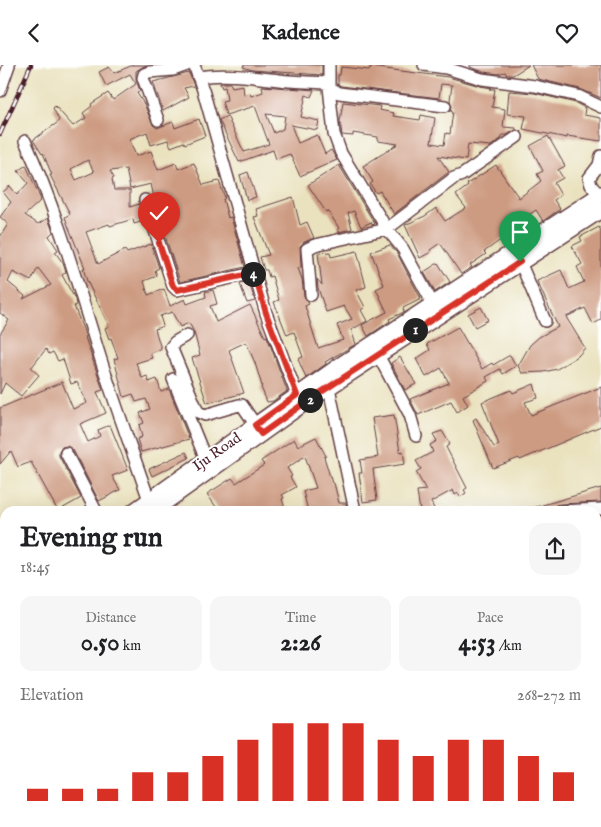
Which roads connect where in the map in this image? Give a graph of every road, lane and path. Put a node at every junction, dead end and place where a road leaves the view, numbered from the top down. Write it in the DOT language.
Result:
graph roads {
  1 [pos="187,65"];
  2 [pos="194,65"];
  3 [pos="329,65"];
  4 [pos="424,65"];
  5 [pos="4,71"];
  6 [pos="198,77"];
  7 [pos="329,85"];
  8 [pos="0,91"];
  9 [pos="445,106"];
  10 [pos="601,107"];
  11 [pos="158,120"];
  12 [pos="517,137"];
  13 [pos="25,141"];
  14 [pos="601,156"];
  15 [pos="145,200"];
  16 [pos="599,207"];
  17 [pos="387,229"];
  18 [pos="520,262"];
  19 [pos="254,273"];
  20 [pos="311,295"];
  21 [pos="433,304"];
  22 [pos="545,321"];
  23 [pos="187,335"];
  24 [pos="378,355"];
  25 [pos="172,379"];
  26 [pos="329,388"];
  27 [pos="297,395"];
  28 [pos="258,429"];
  29 [pos="416,436"];
  30 [pos="66,453"];
  31 [pos="206,460"];
  32 [pos="152,505"];
  33 [pos="93,506"];
  34 [pos="354,506"];
  1 -- 11 [label="street"];
  2 -- 6 [label="street"];
  3 -- 7 [label="street"];
  4 -- 10 [label="street"];
  5 -- 8 [label="street"];
  6 -- 7 [label="street"];
  6 -- 19 [label="street"];
  7 -- 9 [label="street"];
  7 -- 17 [label="street"];
  12 -- 17 [label="street"];
  13 -- 32 [label="street"];
  14 -- 16 [label="street"];
  15 -- 19 [label="street"];
  16 -- 18 [label="main road, Iju Road"];
  16 -- 21 [label="main road, Iju Road"];
  17 -- 20 [label="street"];
  17 -- 21 [label="street"];
  18 -- 22 [label="street"];
  18 -- 24 [label="main road, Iju Road"];
  19 -- 27 [label="street"];
  21 -- 27 [label="main road, Iju Road"];
  23 -- 28 [label="street"];
  24 -- 26 [label="main road, Iju Road"];
  24 -- 29 [label="street"];
  25 -- 31 [label="street"];
  26 -- 28 [label="main road, Iju Road"];
  26 -- 34 [label="street"];
  27 -- 28 [label="main road, Iju Road"];
  28 -- 31 [label="main road, Iju Road"];
  28 -- 32 [label="main road, Iju Road"];
  30 -- 33 [label="street"];
  31 -- 32 [label="main road, Iju Road"];
}
